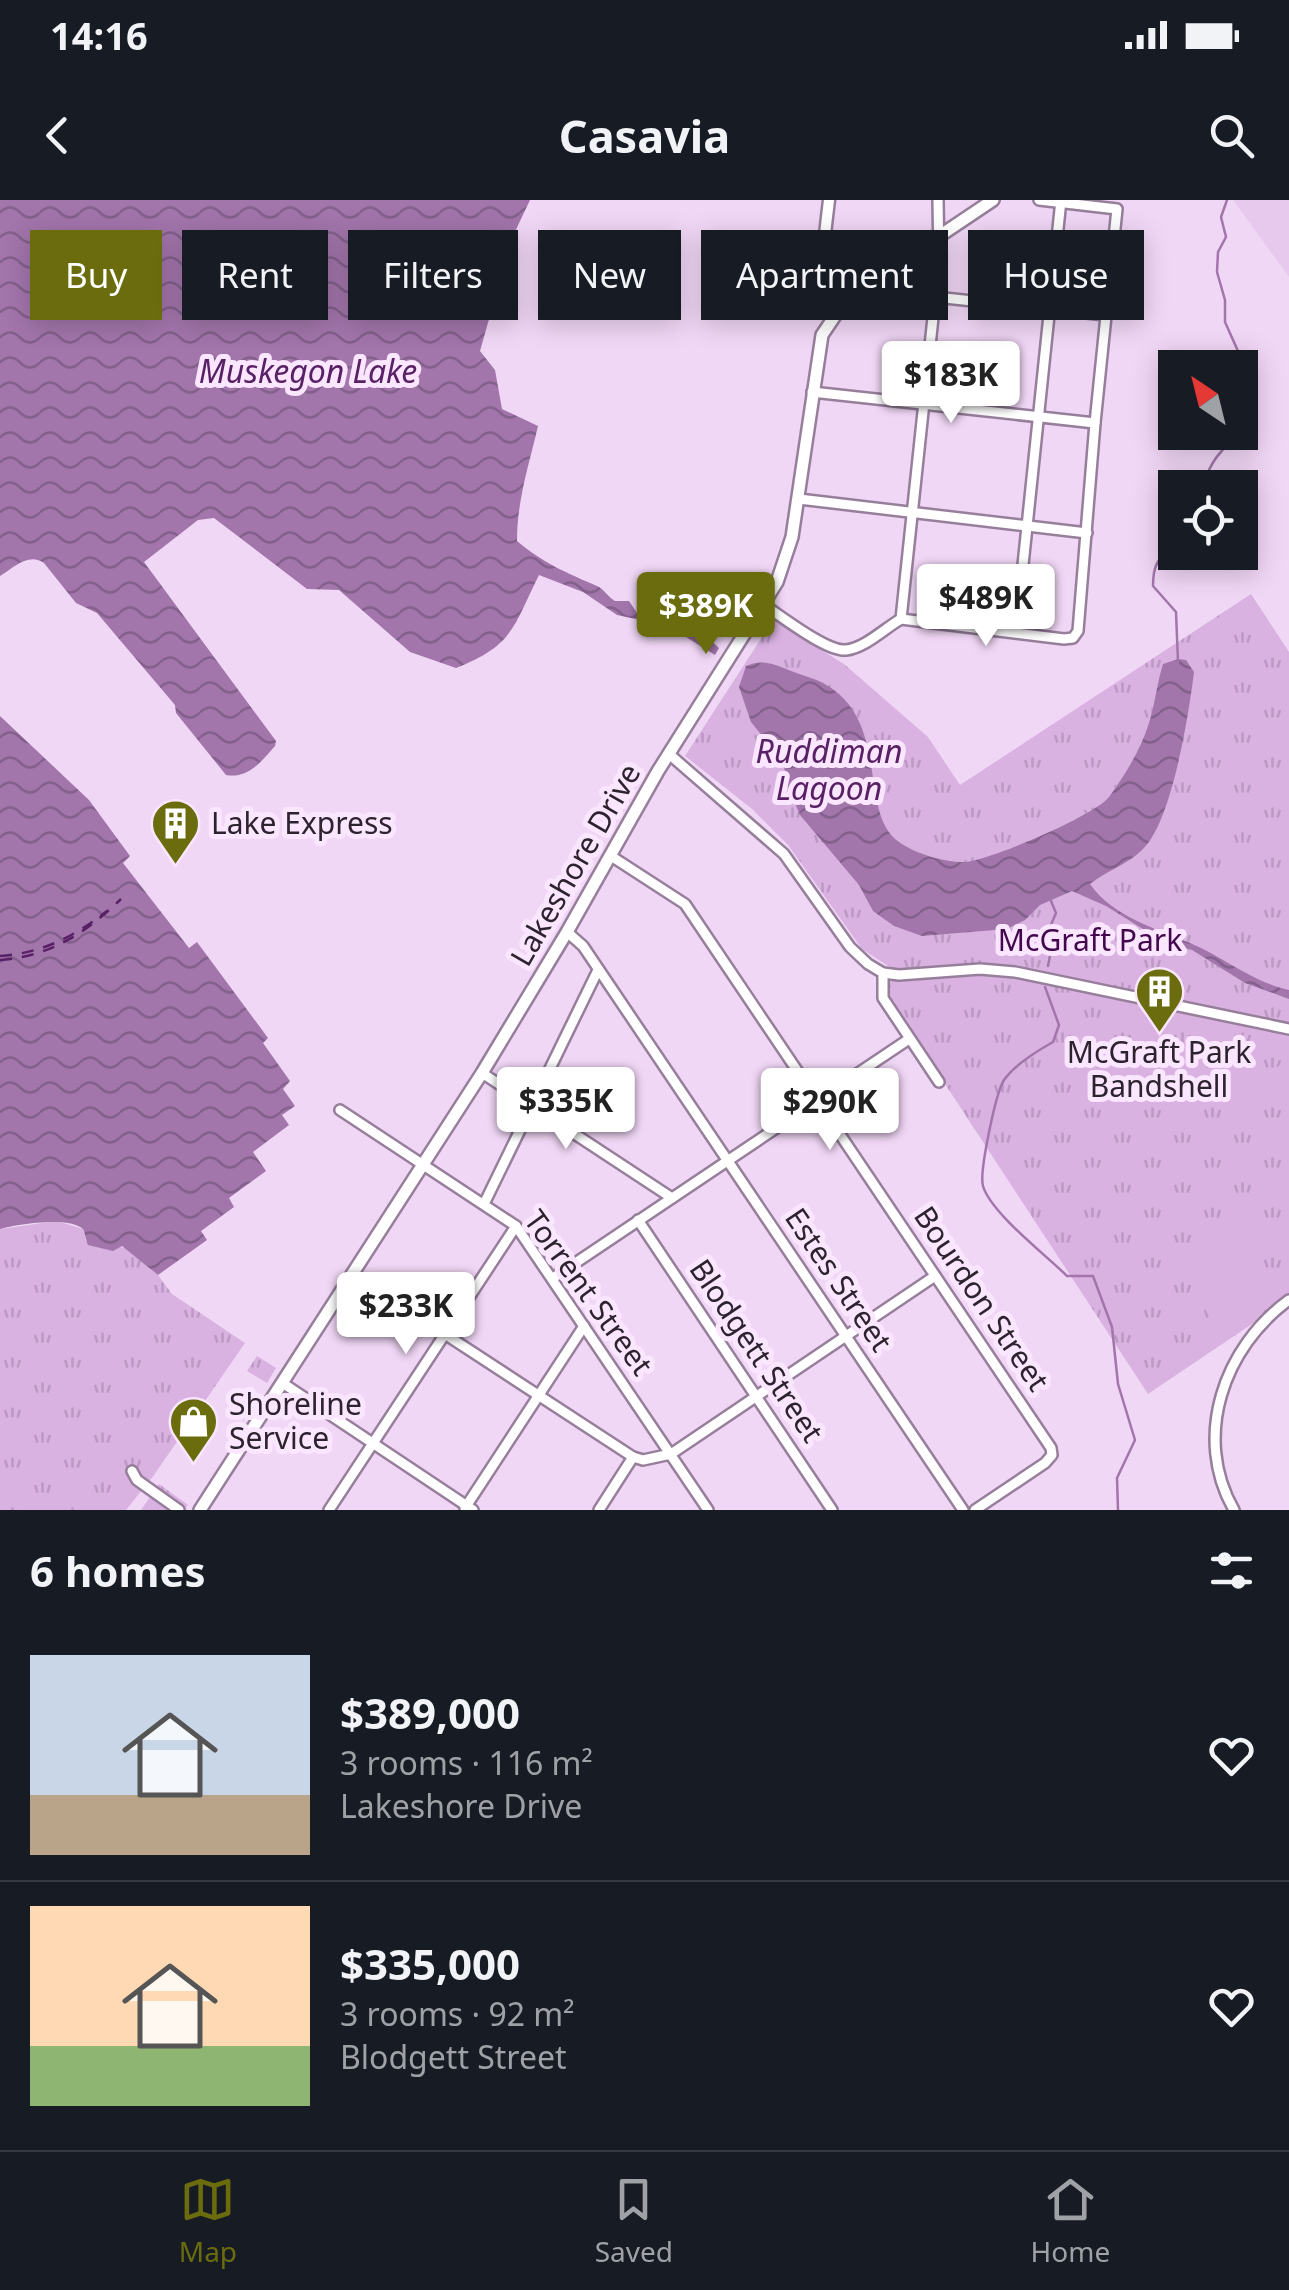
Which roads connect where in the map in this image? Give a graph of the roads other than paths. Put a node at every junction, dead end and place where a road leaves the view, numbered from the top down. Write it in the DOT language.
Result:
graph roads {
  1 [pos="829,200"];
  2 [pos="938,200"];
  3 [pos="993,200"];
  4 [pos="1039,200"];
  5 [pos="1061,201"];
  6 [pos="826,230"];
  7 [pos="939,230"];
  8 [pos="948,230"];
  9 [pos="1058,230"];
  10 [pos="1115,230"];
  11 [pos="832,320"];
  12 [pos="933,320"];
  13 [pos="1048,320"];
  14 [pos="1105,320"];
  15 [pos="812,392"];
  16 [pos="924,403"];
  17 [pos="1038,416"];
  18 [pos="1094,422"];
  19 [pos="799,499"];
  20 [pos="912,511"];
  21 [pos="1026,525"];
  22 [pos="1087,533"];
  23 [pos="764,605"];
  24 [pos="901,619"];
  25 [pos="1016,632"];
  26 [pos="669,754"];
  27 [pos="611,856"];
  28 [pos="567,932"];
  29 [pos="598,970"];
  30 [pos="883,973"];
  31 [pos="1289,1029"];
  32 [pos="909,1039"];
  33 [pos="482,1073"];
  34 [pos="939,1082"];
  35 [pos="818,1100"];
  36 [pos="531,1106"];
  37 [pos="340,1110"];
  38 [pos="728,1161"];
  39 [pos="424,1165"];
  40 [pos="672,1198"];
  41 [pos="484,1204"];
  42 [pos="638,1220"];
  43 [pos="516,1226"];
  44 [pos="354,1274"];
  45 [pos="935,1276"];
  46 [pos="553,1278"];
  47 [pos="1289,1300"];
  48 [pos="584,1326"];
  49 [pos="444,1334"];
  50 [pos="845,1336"];
  51 [pos="284,1384"];
  52 [pos="538,1395"];
  53 [pos="756,1397"];
  54 [pos="372,1444"];
  55 [pos="671,1454"];
  56 [pos="633,1457"];
  57 [pos="132,1471"];
  58 [pos="468,1508"];
  59 [pos="178,1510"];
  60 [pos="200,1510"];
  61 [pos="329,1510"];
  62 [pos="599,1510"];
  63 [pos="708,1510"];
  64 [pos="832,1510"];
  65 [pos="964,1510"];
  66 [pos="975,1510"];
  67 [pos="1234,1510"];
  1 -- 6 [label="street"];
  2 -- 7 [label="street"];
  3 -- 8 [label="main road"];
  4 -- 5 [label="street"];
  5 -- 9 [label="street"];
  5 -- 10 [label="street"];
  11 -- 15 [label="main road, Lakeshore Drive"];
  12 -- 16 [label="street"];
  13 -- 17 [label="street"];
  14 -- 18 [label="street"];
  15 -- 16 [label="street"];
  15 -- 19 [label="main road, Lakeshore Drive"];
  16 -- 17 [label="street"];
  16 -- 20 [label="street"];
  17 -- 18 [label="street"];
  17 -- 21 [label="street"];
  18 -- 22 [label="street"];
  19 -- 20 [label="street"];
  19 -- 23 [label="main road, Lakeshore Drive"];
  20 -- 21 [label="street"];
  20 -- 24 [label="street"];
  21 -- 22 [label="street"];
  21 -- 25 [label="street"];
  22 -- 25 [label="street"];
  23 -- 24 [label="street"];
  23 -- 26 [label="main road, Lakeshore Drive"];
  24 -- 25 [label="street"];
  26 -- 27 [label="main road, Lakeshore Drive"];
  26 -- 30 [label="street"];
  27 -- 28 [label="main road, Lakeshore Drive"];
  27 -- 35 [label="street, Bourdon Street"];
  28 -- 29 [label="street, Estes Street"];
  28 -- 33 [label="main road, Lakeshore Drive"];
  29 -- 36 [label="street"];
  29 -- 38 [label="street, Estes Street"];
  30 -- 31 [label="street"];
  30 -- 32 [label="street"];
  32 -- 34 [label="street"];
  32 -- 35 [label="street"];
  33 -- 36 [label="street"];
  33 -- 39 [label="main road, Lakeshore Drive"];
  35 -- 38 [label="street"];
  35 -- 45 [label="street, Bourdon Street"];
  36 -- 40 [label="street"];
  36 -- 41 [label="street"];
  37 -- 39 [label="street, Torrent Street"];
  38 -- 40 [label="street"];
  38 -- 50 [label="street, Estes Street"];
  39 -- 41 [label="street, Torrent Street"];
  39 -- 44 [label="main road, Lakeshore Drive"];
  40 -- 42 [label="street"];
  41 -- 43 [label="street, Torrent Street"];
  42 -- 46 [label="street"];
  42 -- 53 [label="street, Blodgett Street"];
  43 -- 46 [label="street, Torrent Street"];
  43 -- 49 [label="street"];
  44 -- 49 [label="street"];
  44 -- 51 [label="main road, Lakeshore Drive"];
  45 -- 50 [label="street"];
  45 -- 66 [label="street, Bourdon Street"];
  46 -- 48 [label="street, Torrent Street"];
  47 -- 67 [label="street"];
  48 -- 52 [label="street"];
  48 -- 55 [label="street, Torrent Street"];
  49 -- 52 [label="street"];
  49 -- 54 [label="street"];
  50 -- 53 [label="street"];
  50 -- 65 [label="street, Estes Street"];
  51 -- 54 [label="street"];
  51 -- 60 [label="main road, Lakeshore Drive"];
  52 -- 56 [label="street"];
  52 -- 58 [label="street"];
  53 -- 55 [label="street"];
  53 -- 64 [label="street, Blodgett Street"];
  54 -- 58 [label="street"];
  54 -- 61 [label="street"];
  55 -- 56 [label="street"];
  55 -- 63 [label="street, Torrent Street"];
  56 -- 62 [label="street"];
  57 -- 59 [label="street"];
}
